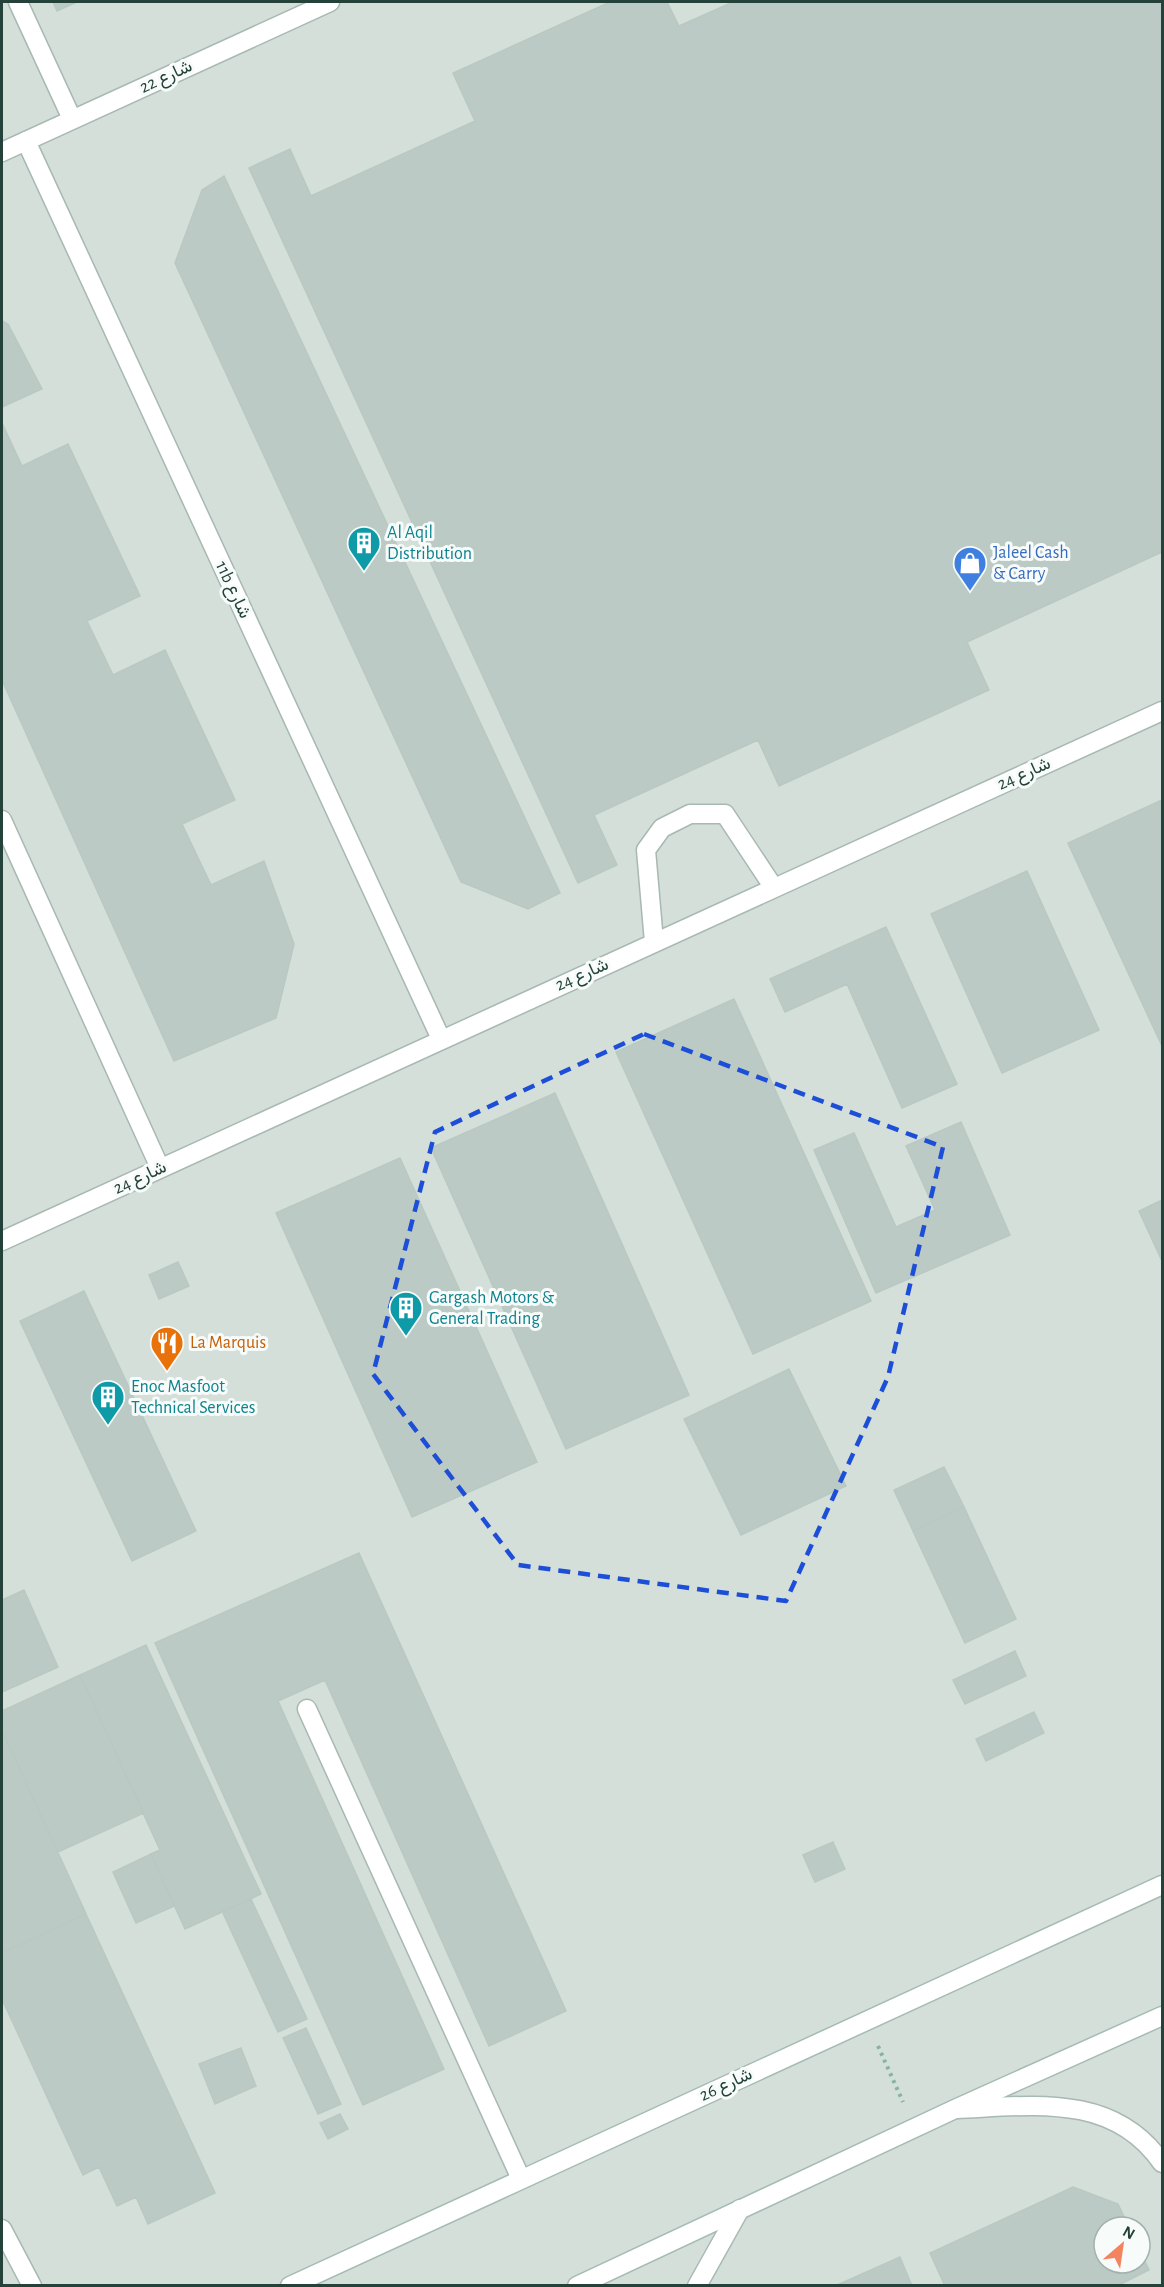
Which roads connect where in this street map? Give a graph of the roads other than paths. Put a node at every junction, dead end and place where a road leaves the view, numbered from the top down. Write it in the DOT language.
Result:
graph roads {
  1 [pos="18,2"];
  2 [pos="330,2"];
  3 [pos="72,119"];
  4 [pos="26,141"];
  5 [pos="2,152"];
  6 [pos="1162,711"];
  7 [pos="2,820"];
  8 [pos="774,888"];
  9 [pos="654,942"];
  10 [pos="441,1039"];
  11 [pos="160,1168"];
  12 [pos="2,1241"];
  13 [pos="307,1709"];
  14 [pos="1162,1885"];
  15 [pos="1162,2016"];
  16 [pos="955,2109"];
  17 [pos="1162,2163"];
  18 [pos="521,2179"];
  19 [pos="740,2209"];
  20 [pos="2,2229"];
  21 [pos="32,2286"];
  22 [pos="290,2286"];
  23 [pos="577,2286"];
  24 [pos="697,2286"];
  1 -- 3 [label="main road"];
  2 -- 3 [label="main road, شارع 22"];
  3 -- 4 [label="main road, شارع 22"];
  4 -- 5 [label="main road, شارع 22"];
  4 -- 10 [label="main road, 11b شارع"];
  6 -- 8 [label="main road, شارع 24"];
  7 -- 11 [label="main road"];
  8 -- 9 [label="main road, شارع 24"];
  8 -- 9 [label="main road"];
  9 -- 10 [label="main road, شارع 24"];
  10 -- 11 [label="main road, شارع 24"];
  11 -- 12 [label="main road, شارع 24"];
  13 -- 18 [label="main road"];
  14 -- 18 [label="main road, شارع 26"];
  15 -- 16 [label="main road"];
  16 -- 17 [label="main road"];
  16 -- 19 [label="main road"];
  18 -- 22 [label="main road, شارع 26"];
  19 -- 23 [label="main road"];
  19 -- 24 [label="main road"];
  20 -- 21 [label="main road"];
}
